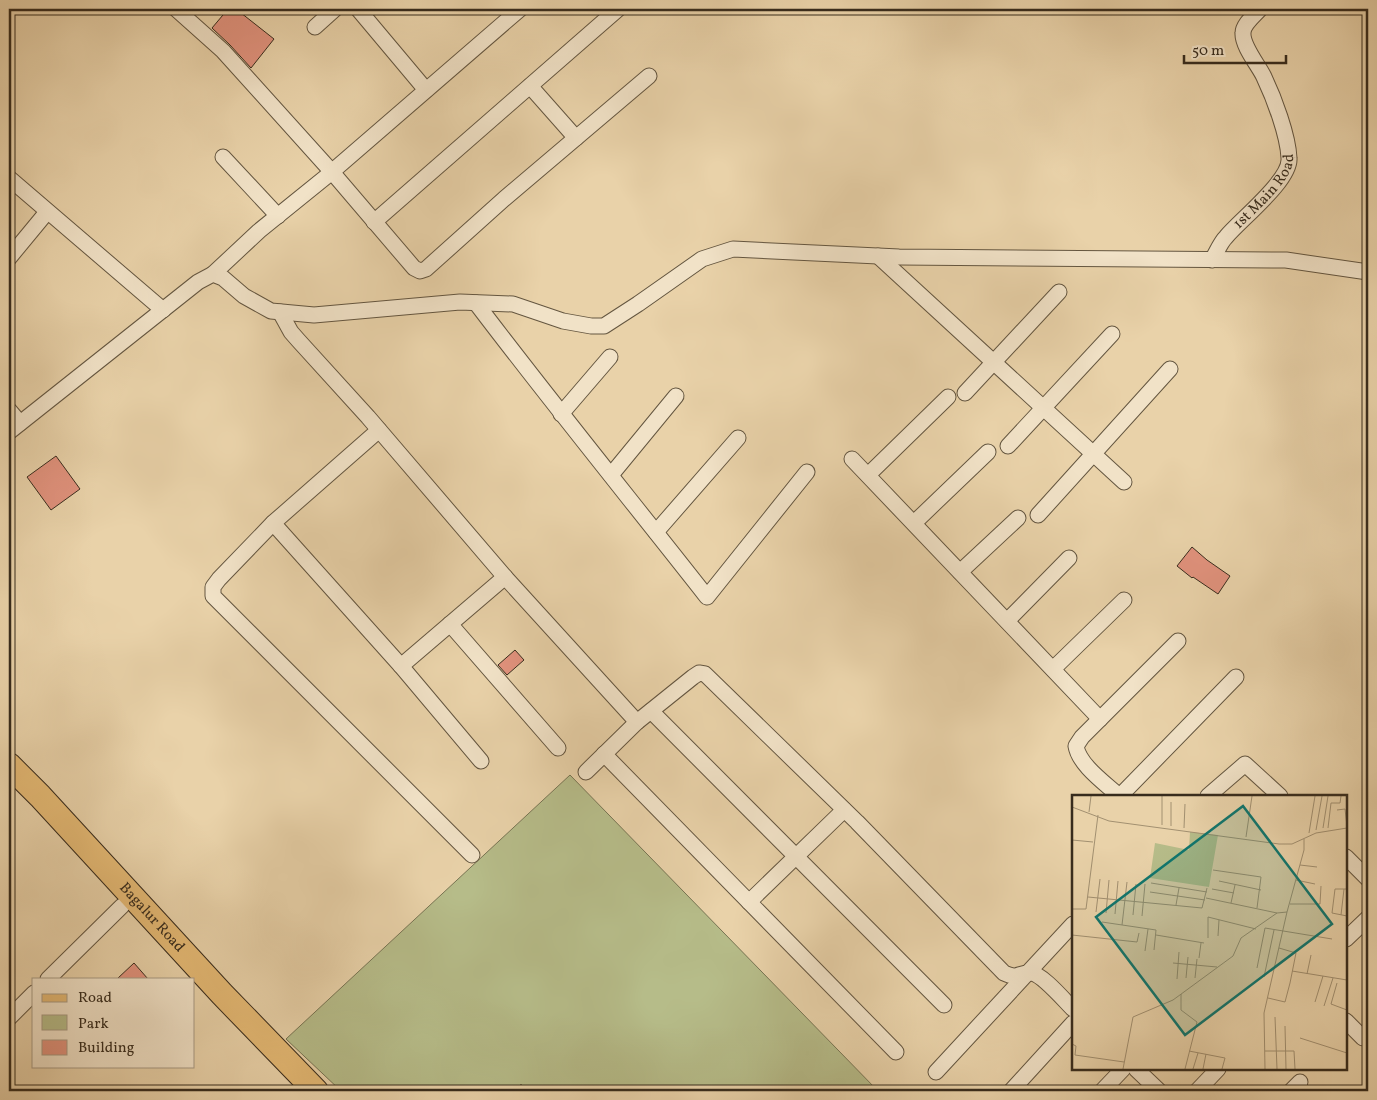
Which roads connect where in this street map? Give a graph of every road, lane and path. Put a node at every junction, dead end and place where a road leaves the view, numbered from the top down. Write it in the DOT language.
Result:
graph roads {
  1 [pos="176,9"];
  2 [pos="335,9"];
  3 [pos="358,9"];
  4 [pos="520,9"];
  5 [pos="618,9"];
  6 [pos="1260,9"];
  7 [pos="315,27"];
  8 [pos="649,76"];
  9 [pos="530,86"];
  10 [pos="426,90"];
  11 [pos="576,138"];
  12 [pos="223,157"];
  13 [pos="332,172"];
  14 [pos="9,178"];
  15 [pos="47,212"];
  16 [pos="278,216"];
  17 [pos="374,222"];
  18 [pos="878,256"];
  19 [pos="9,258"];
  20 [pos="1212,260"];
  21 [pos="1368,272"];
  22 [pos="213,274"];
  23 [pos="1059,292"];
  24 [pos="476,303"];
  25 [pos="163,310"];
  26 [pos="280,312"];
  27 [pos="1112,334"];
  28 [pos="610,357"];
  29 [pos="994,362"];
  30 [pos="1170,369"];
  31 [pos="965,393"];
  32 [pos="676,396"];
  33 [pos="948,396"];
  34 [pos="1043,406"];
  35 [pos="9,410"];
  36 [pos="561,414"];
  37 [pos="14,427"];
  38 [pos="379,430"];
  39 [pos="738,438"];
  40 [pos="1008,446"];
  41 [pos="988,452"];
  42 [pos="1094,453"];
  43 [pos="852,459"];
  44 [pos="807,472"];
  45 [pos="611,475"];
  46 [pos="868,475"];
  47 [pos="1124,482"];
  48 [pos="1038,515"];
  49 [pos="1018,518"];
  50 [pos="272,523"];
  51 [pos="914,523"];
  52 [pos="656,532"];
  53 [pos="1069,558"];
  54 [pos="960,572"];
  55 [pos="505,578"];
  56 [pos="1124,600"];
  57 [pos="1007,621"];
  58 [pos="450,624"];
  59 [pos="1178,641"];
  60 [pos="401,666"];
  61 [pos="1053,669"];
  62 [pos="1236,677"];
  63 [pos="650,711"];
  64 [pos="1100,719"];
  65 [pos="637,722"];
  66 [pos="558,748"];
  67 [pos="604,754"];
  68 [pos="481,761"];
  69 [pos="9,765"];
  70 [pos="586,772"];
  71 [pos="9,787"];
  72 [pos="1118,795"];
  73 [pos="1120,795"];
  74 [pos="1209,795"];
  75 [pos="1279,795"];
  76 [pos="844,810"];
  77 [pos="472,855"];
  78 [pos="795,856"];
  79 [pos="1347,858"];
  80 [pos="1368,879"];
  81 [pos="749,902"];
  82 [pos="122,906"];
  83 [pos="1368,918"];
  84 [pos="1072,925"];
  85 [pos="1347,938"];
  86 [pos="1028,973"];
  87 [pos="49,978"];
  88 [pos="186,978"];
  89 [pos="195,987"];
  90 [pos="32,995"];
  91 [pos="944,1005"];
  92 [pos="1072,1008"];
  93 [pos="9,1018"];
  94 [pos="1347,1022"];
  95 [pos="1072,1024"];
  96 [pos="1363,1038"];
  97 [pos="896,1052"];
  98 [pos="1121,1070"];
  99 [pos="1137,1070"];
  100 [pos="1217,1070"];
  101 [pos="936,1072"];
  102 [pos="296,1091"];
  103 [pos="316,1091"];
  104 [pos="1010,1091"];
  105 [pos="1102,1091"];
  106 [pos="1160,1091"];
  107 [pos="1197,1091"];
  1 -- 13 [label="street"];
  2 -- 7 [label="street"];
  3 -- 10 [label="street"];
  4 -- 10 [label="street"];
  5 -- 9 [label="street"];
  6 -- 20 [label="street, 1st Main Road"];
  8 -- 11 [label="street"];
  9 -- 11 [label="street"];
  9 -- 17 [label="street"];
  10 -- 13 [label="street"];
  11 -- 17 [label="street"];
  12 -- 16 [label="street"];
  13 -- 16 [label="street"];
  13 -- 17 [label="street"];
  14 -- 15 [label="street"];
  15 -- 19 [label="street"];
  15 -- 25 [label="street"];
  16 -- 22 [label="street"];
  18 -- 20 [label="street"];
  18 -- 24 [label="street"];
  18 -- 29 [label="street"];
  20 -- 21 [label="street"];
  22 -- 25 [label="street"];
  22 -- 26 [label="street"];
  23 -- 29 [label="street"];
  24 -- 26 [label="street"];
  24 -- 36 [label="street"];
  25 -- 37 [label="street"];
  26 -- 38 [label="street"];
  27 -- 34 [label="street"];
  28 -- 36 [label="street"];
  29 -- 31 [label="street"];
  29 -- 34 [label="street"];
  30 -- 42 [label="street"];
  32 -- 45 [label="street"];
  33 -- 46 [label="street"];
  34 -- 40 [label="street"];
  34 -- 42 [label="street"];
  35 -- 37 [label="street"];
  36 -- 45 [label="street"];
  38 -- 50 [label="street"];
  38 -- 55 [label="street"];
  39 -- 52 [label="street"];
  41 -- 51 [label="street"];
  42 -- 47 [label="street"];
  42 -- 48 [label="street"];
  43 -- 46 [label="street"];
  44 -- 52 [label="street"];
  45 -- 52 [label="street"];
  46 -- 51 [label="street"];
  49 -- 54 [label="street"];
  50 -- 60 [label="street"];
  50 -- 77 [label="street"];
  51 -- 54 [label="street"];
  53 -- 57 [label="street"];
  54 -- 57 [label="street"];
  55 -- 58 [label="street"];
  55 -- 65 [label="street"];
  56 -- 61 [label="street"];
  57 -- 61 [label="street"];
  58 -- 60 [label="street"];
  58 -- 66 [label="street"];
  59 -- 64 [label="street"];
  60 -- 68 [label="street"];
  61 -- 64 [label="street"];
  62 -- 73 [label="street"];
  63 -- 65 [label="street"];
  63 -- 76 [label="street"];
  63 -- 78 [label="street"];
  64 -- 72 [label="street"];
  65 -- 67 [label="street"];
  67 -- 70 [label="street"];
  67 -- 81 [label="street"];
  69 -- 103 [label="main road, Bagalur Road"];
  71 -- 82 [label="main road, Bagalur Road"];
  74 -- 75 [label="street"];
  76 -- 78 [label="street"];
  76 -- 86 [label="street"];
  78 -- 81 [label="street"];
  78 -- 91 [label="street"];
  79 -- 80 [label="street"];
  81 -- 97 [label="street"];
  82 -- 87 [label="street"];
  82 -- 88 [label="main road, Bagalur Road"];
  83 -- 85 [label="street"];
  84 -- 86 [label="street"];
  86 -- 92 [label="street"];
  86 -- 101 [label="street"];
  89 -- 102 [label="main road"];
  90 -- 93 [label="street"];
  94 -- 96 [label="street"];
  95 -- 104 [label="street"];
  98 -- 105 [label="street"];
  99 -- 106 [label="street"];
  100 -- 107 [label="street"];
}
